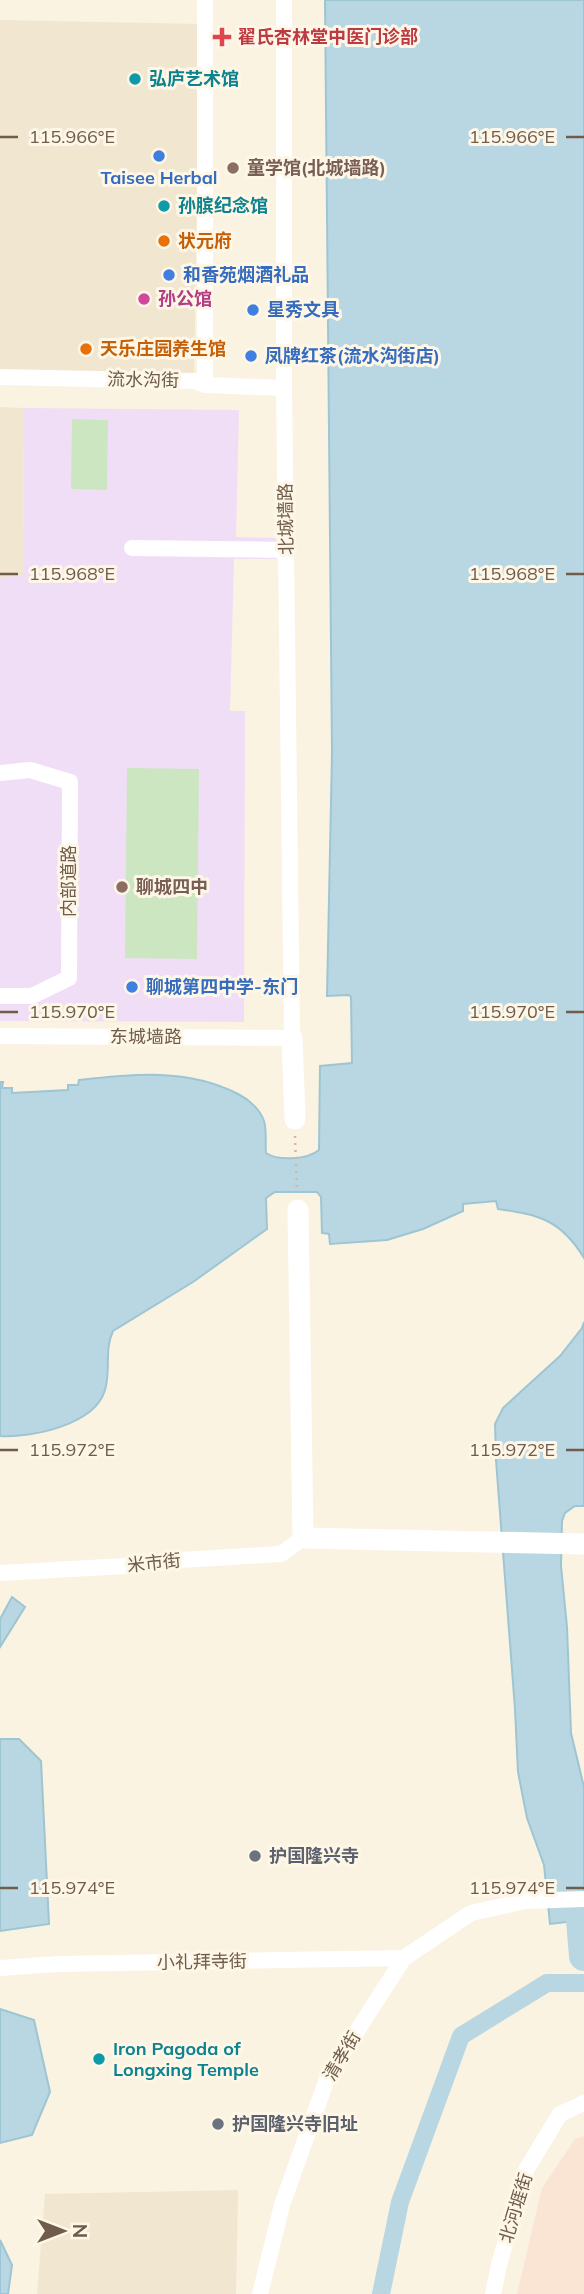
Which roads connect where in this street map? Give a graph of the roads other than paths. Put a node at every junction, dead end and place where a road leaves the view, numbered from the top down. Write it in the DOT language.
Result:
graph roads {
  1 [pos="205,0"];
  2 [pos="284,0"];
  3 [pos="0,377"];
  4 [pos="205,385"];
  5 [pos="284,388"];
  6 [pos="132,548"];
  7 [pos="286,550"];
  8 [pos="0,773"];
  9 [pos="0,996"];
  10 [pos="0,1036"];
  11 [pos="292,1038"];
  12 [pos="295,1119"];
  13 [pos="298,1210"];
  14 [pos="303,1538"];
  15 [pos="584,1544"];
  16 [pos="0,1573"];
  17 [pos="584,1899"];
  18 [pos="404,1958"];
  19 [pos="0,1969"];
  20 [pos="584,2102"];
  21 [pos="260,2294"];
  22 [pos="493,2294"];
  1 -- 4 [label="street"];
  2 -- 5 [label="street, 北城墙路"];
  3 -- 4 [label="street, 流水沟街"];
  4 -- 5 [label="street, 流水沟街"];
  5 -- 7 [label="street, 北城墙路"];
  6 -- 7 [label="street"];
  7 -- 11 [label="street, 北城墙路"];
  8 -- 9 [label="street, 内部道路"];
  10 -- 11 [label="street, 东城墙路"];
  11 -- 12 [label="street"];
  13 -- 14 [label="street"];
  14 -- 15 [label="street"];
  14 -- 16 [label="street, 米市街"];
  17 -- 18 [label="street, 清孝街"];
  18 -- 19 [label="street, 小礼拜寺街"];
  18 -- 21 [label="street, 清孝街"];
  20 -- 22 [label="street, 北河堐街"];
}
